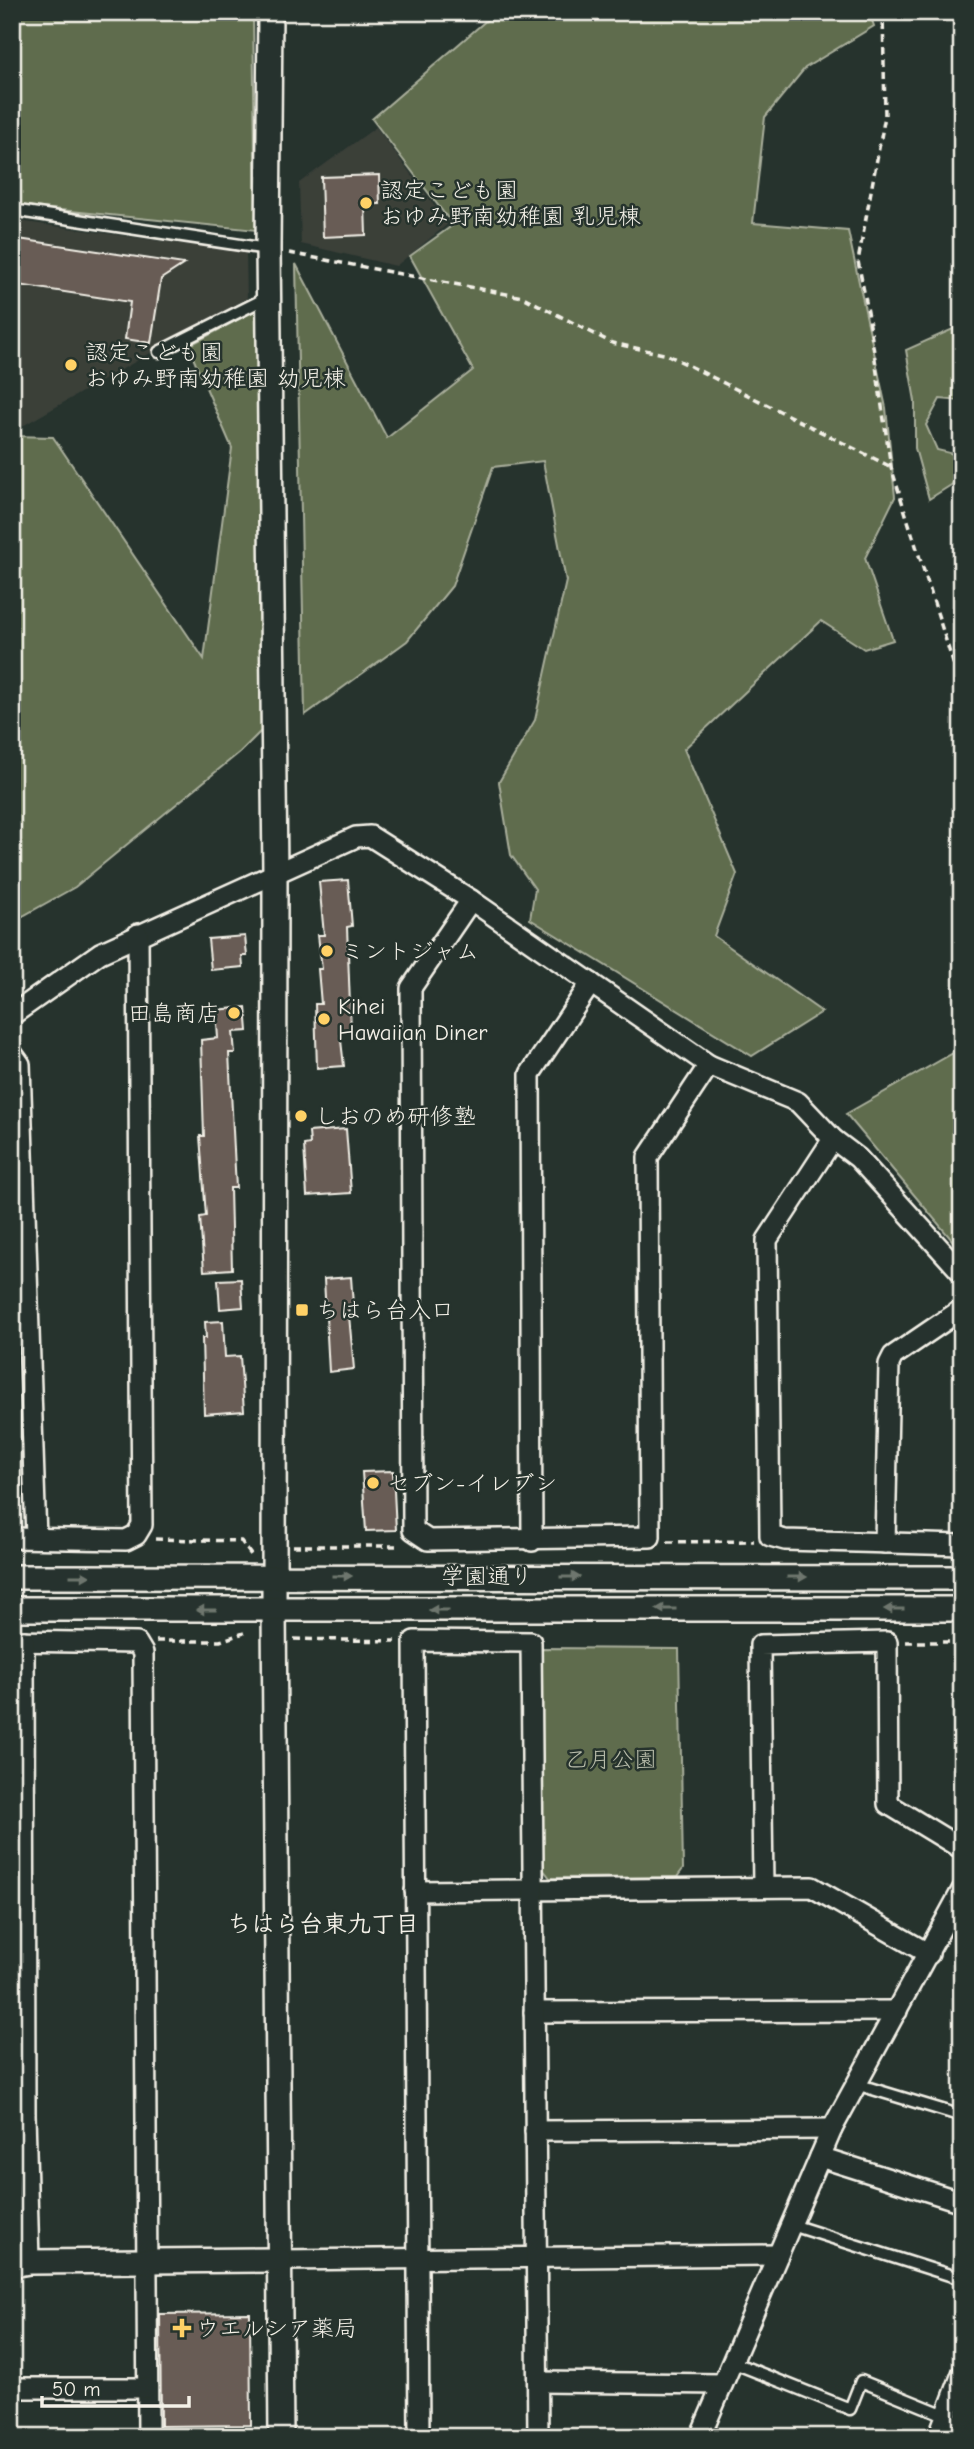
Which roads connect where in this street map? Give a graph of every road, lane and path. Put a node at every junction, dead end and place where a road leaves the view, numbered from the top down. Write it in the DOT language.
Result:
graph roads {
  1 [pos="270,12"];
  2 [pos="883,12"];
  3 [pos="12,210"];
  4 [pos="268,249"];
  5 [pos="268,297"];
  6 [pos="159,352"];
  7 [pos="891,467"];
  8 [pos="962,691"];
  9 [pos="275,872"];
  10 [pos="471,900"];
  11 [pos="138,934"];
  12 [pos="591,982"];
  13 [pos="12,1015"];
  14 [pos="12,1054"];
  15 [pos="709,1065"];
  16 [pos="833,1139"];
  17 [pos="962,1273"];
  18 [pos="962,1308"];
  19 [pos="136,1535"];
  20 [pos="422,1536"];
  21 [pos="769,1536"];
  22 [pos="650,1537"];
  23 [pos="12,1538"];
  24 [pos="36,1538"];
  25 [pos="532,1541"];
  26 [pos="885,1543"];
  27 [pos="962,1545"];
  28 [pos="274,1546"];
  29 [pos="251,1555"];
  30 [pos="274,1575"];
  31 [pos="12,1577"];
  32 [pos="962,1578"];
  33 [pos="12,1609"];
  34 [pos="962,1609"];
  35 [pos="274,1610"];
  36 [pos="244,1633"];
  37 [pos="274,1639"];
  38 [pos="18,1641"];
  39 [pos="414,1641"];
  40 [pos="887,1642"];
  41 [pos="962,1642"];
  42 [pos="141,1649"];
  43 [pos="962,1849"];
  44 [pos="763,1887"];
  45 [pos="534,1888"];
  46 [pos="962,1890"];
  47 [pos="415,1891"];
  48 [pos="954,1922"];
  49 [pos="929,1954"];
  50 [pos="897,2011"];
  51 [pos="534,2012"];
  52 [pos="856,2084"];
  53 [pos="19,2114"];
  54 [pos="962,2116"];
  55 [pos="832,2129"];
  56 [pos="535,2131"];
  57 [pos="820,2157"];
  58 [pos="962,2202"];
  59 [pos="792,2225"];
  60 [pos="778,2255"];
  61 [pos="536,2258"];
  62 [pos="418,2259"];
  63 [pos="279,2260"];
  64 [pos="146,2261"];
  65 [pos="21,2264"];
  66 [pos="962,2279"];
  67 [pos="732,2362"];
  68 [pos="962,2374"];
  69 [pos="539,2382"];
  70 [pos="722,2384"];
  71 [pos="12,2388"];
  72 [pos="147,2388"];
  73 [pos="954,2418"];
  74 [pos="148,2437"];
  75 [pos="281,2437"];
  76 [pos="419,2437"];
  77 [pos="538,2437"];
  78 [pos="700,2437"];
  79 [pos="938,2437"];
  1 -- 4 [label="street"];
  2 -- 7 [label="path"];
  3 -- 4 [label="lane"];
  4 -- 5 [label="street"];
  4 -- 7 [label="path"];
  5 -- 6 [label="lane"];
  5 -- 9 [label="street"];
  7 -- 8 [label="path"];
  9 -- 10 [label="street"];
  9 -- 11 [label="street"];
  9 -- 28 [label="street"];
  10 -- 12 [label="street"];
  10 -- 20 [label="street"];
  11 -- 13 [label="street"];
  11 -- 19 [label="street"];
  12 -- 15 [label="street"];
  12 -- 25 [label="street"];
  14 -- 24 [label="street"];
  15 -- 16 [label="street"];
  15 -- 22 [label="street"];
  16 -- 17 [label="street"];
  16 -- 21 [label="street"];
  18 -- 26 [label="street"];
  19 -- 24 [label="street"];
  19 -- 29 [label="path"];
  20 -- 25 [label="street"];
  20 -- 28 [label="path"];
  21 -- 22 [label="path"];
  21 -- 26 [label="street"];
  22 -- 25 [label="street"];
  23 -- 24 [label="street"];
  26 -- 27 [label="street"];
  28 -- 30 [label="street"];
  31 -- 30 [label="street, 学園通り, one-way"];
  30 -- 32 [label="street, 学園通り, one-way"];
  30 -- 35 [label="street"];
  35 -- 33 [label="street, 学園通り, one-way"];
  34 -- 35 [label="street, 学園通り, one-way"];
  35 -- 37 [label="street"];
  36 -- 42 [label="path"];
  37 -- 39 [label="path"];
  37 -- 63 [label="street"];
  38 -- 42 [label="street"];
  38 -- 53 [label="street"];
  39 -- 45 [label="street"];
  39 -- 47 [label="street"];
  40 -- 41 [label="path"];
  40 -- 43 [label="street"];
  40 -- 44 [label="street"];
  42 -- 64 [label="street"];
  44 -- 45 [label="street"];
  44 -- 49 [label="street"];
  45 -- 47 [label="street"];
  45 -- 51 [label="street"];
  46 -- 48 [label="street"];
  47 -- 62 [label="street"];
  48 -- 49 [label="street"];
  49 -- 50 [label="street"];
  50 -- 51 [label="street"];
  50 -- 52 [label="street"];
  51 -- 56 [label="street"];
  52 -- 54 [label="lane"];
  52 -- 55 [label="street"];
  53 -- 65 [label="street"];
  55 -- 56 [label="street"];
  55 -- 57 [label="street"];
  56 -- 61 [label="street"];
  57 -- 58 [label="street"];
  57 -- 59 [label="street"];
  59 -- 60 [label="street"];
  59 -- 66 [label="lane"];
  60 -- 61 [label="street"];
  60 -- 67 [label="street"];
  61 -- 62 [label="street"];
  61 -- 69 [label="street"];
  62 -- 63 [label="street"];
  62 -- 76 [label="street"];
  63 -- 64 [label="street"];
  63 -- 75 [label="street"];
  64 -- 65 [label="street"];
  64 -- 72 [label="street"];
  67 -- 70 [label="street"];
  67 -- 73 [label="lane"];
  68 -- 73 [label="street"];
  69 -- 70 [label="street"];
  69 -- 77 [label="street"];
  70 -- 78 [label="street"];
  71 -- 72 [label="street"];
  72 -- 74 [label="street"];
  73 -- 79 [label="street"];
}
